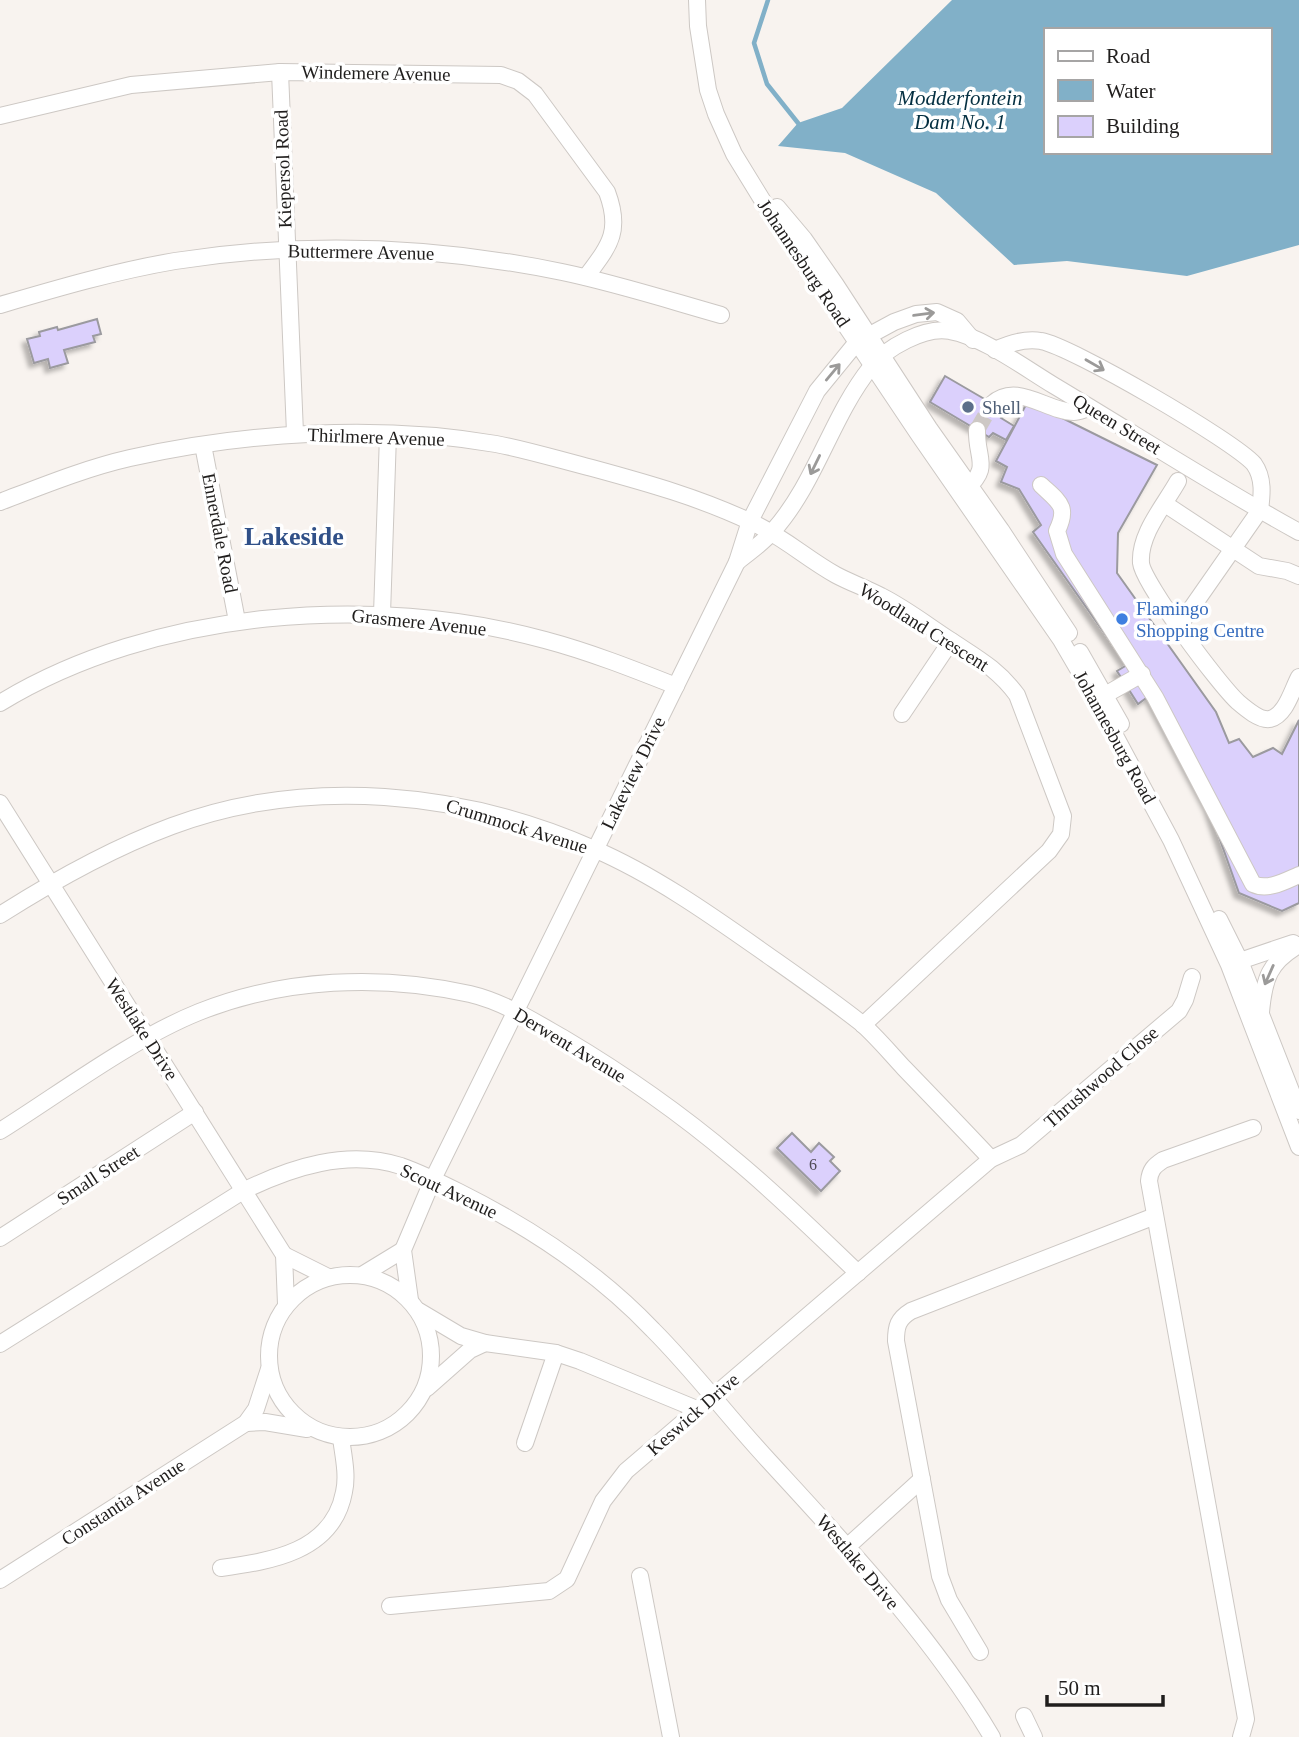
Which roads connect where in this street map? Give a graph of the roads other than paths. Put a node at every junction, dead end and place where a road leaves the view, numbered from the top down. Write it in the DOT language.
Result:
graph roads {
  1 [pos="697,0"];
  2 [pos="280,72"];
  3 [pos="0,116"];
  4 [pos="286,249"];
  5 [pos="586,277"];
  6 [pos="0,304"];
  7 [pos="721,315"];
  8 [pos="863,339"];
  9 [pos="973,340"];
  10 [pos="995,350"];
  11 [pos="878,361"];
  12 [pos="992,404"];
  13 [pos="1090,408"];
  14 [pos="805,416"];
  15 [pos="833,428"];
  16 [pos="977,430"];
  17 [pos="295,433"];
  18 [pos="388,435"];
  19 [pos="203,445"];
  20 [pos="1178,481"];
  21 [pos="1041,485"];
  22 [pos="965,490"];
  23 [pos="0,502"];
  24 [pos="1165,504"];
  25 [pos="1260,510"];
  26 [pos="750,521"];
  27 [pos="773,532"];
  28 [pos="1299,532"];
  29 [pos="1234,548"];
  30 [pos="737,562"];
  31 [pos="1299,576"];
  32 [pos="382,614"];
  33 [pos="237,621"];
  34 [pos="1179,626"];
  35 [pos="951,641"];
  36 [pos="1142,674"];
  37 [pos="1299,677"];
  38 [pos="676,686"];
  39 [pos="1101,698"];
  40 [pos="0,703"];
  41 [pos="902,714"];
  42 [pos="0,803"];
  43 [pos="596,849"];
  44 [pos="1299,875"];
  45 [pos="51,883"];
  46 [pos="0,915"];
  47 [pos="1299,943"];
  48 [pos="1235,963"];
  49 [pos="1192,977"];
  50 [pos="515,1010"];
  51 [pos="1261,1018"];
  52 [pos="863,1025"];
  53 [pos="146,1038"];
  54 [pos="1299,1111"];
  55 [pos="195,1112"];
  56 [pos="1253,1128"];
  57 [pos="0,1131"];
  58 [pos="1299,1147"];
  59 [pos="991,1158"];
  60 [pos="433,1179"];
  61 [pos="243,1191"];
  62 [pos="1155,1216"];
  63 [pos="0,1238"];
  64 [pos="403,1250"];
  65 [pos="284,1255"];
  66 [pos="858,1273"];
  67 [pos="362,1275"];
  68 [pos="328,1278"];
  69 [pos="286,1304"];
  70 [pos="414,1306"];
  71 [pos="485,1343"];
  72 [pos="0,1344"];
  73 [pos="556,1353"];
  74 [pos="269,1369"];
  75 [pos="425,1389"];
  76 [pos="711,1398"];
  77 [pos="698,1410"];
  78 [pos="246,1423"];
  79 [pos="316,1431"];
  80 [pos="341,1438"];
  81 [pos="525,1443"];
  82 [pos="922,1479"];
  83 [pos="847,1547"];
  84 [pos="221,1568"];
  85 [pos="640,1576"];
  86 [pos="0,1580"];
  87 [pos="390,1606"];
  88 [pos="980,1652"];
  89 [pos="1024,1716"];
  90 [pos="671,1737"];
  91 [pos="992,1737"];
  92 [pos="1034,1737"];
  93 [pos="1241,1737"];
  1 -- 8 [label="street, Johannesburg Road"];
  2 -- 3 [label="street, Windemere Avenue"];
  2 -- 4 [label="street, Kiepersol Road"];
  2 -- 5 [label="street, Windemere Avenue"];
  4 -- 5 [label="street, Buttermere Avenue"];
  4 -- 6 [label="street, Buttermere Avenue"];
  4 -- 17 [label="street, Kiepersol Road"];
  5 -- 7 [label="street, Buttermere Avenue"];
  8 -- 9 [label="street, Queen Street, one-way"];
  8 -- 11 [label="street, Johannesburg Road"];
  14 -- 8 [label="street, Lakeview Drive, one-way"];
  9 -- 10 [label="street, Queen Street"];
  9 -- 11 [label="street, Queen Street"];
  10 -- 13 [label="street, Queen Street"];
  10 -- 25 [label="street, Queen Street, one-way"];
  11 -- 15 [label="street, Lakeview Drive"];
  11 -- 22 [label="street, Johannesburg Road"];
  12 -- 13 [label="street"];
  13 -- 25 [label="street, Queen Street"];
  14 -- 15 [label="street"];
  14 -- 26 [label="street, Lakeview Drive"];
  15 -- 27 [label="street, Lakeview Drive, one-way"];
  16 -- 22 [label="street"];
  17 -- 18 [label="street, Thirlmere Avenue"];
  17 -- 19 [label="street, Thirlmere Avenue"];
  18 -- 26 [label="street, Thirlmere Avenue"];
  18 -- 32 [label="street"];
  19 -- 23 [label="street, Thirlmere Avenue"];
  19 -- 33 [label="street, Ennerdale Road"];
  20 -- 24 [label="street"];
  21 -- 36 [label="street"];
  22 -- 39 [label="street, Johannesburg Road"];
  24 -- 29 [label="street"];
  24 -- 34 [label="street"];
  25 -- 28 [label="street, Queen Street"];
  25 -- 29 [label="street"];
  26 -- 27 [label="street, Woodland Crescent"];
  26 -- 30 [label="street, Lakeview Drive"];
  27 -- 30 [label="street, Lakeview Drive"];
  27 -- 35 [label="street, Woodland Crescent"];
  29 -- 31 [label="street"];
  29 -- 34 [label="street"];
  30 -- 38 [label="street, Lakeview Drive"];
  32 -- 33 [label="street, Grasmere Avenue"];
  32 -- 38 [label="street, Grasmere Avenue"];
  33 -- 40 [label="street, Grasmere Avenue"];
  34 -- 37 [label="street"];
  35 -- 41 [label="street"];
  35 -- 52 [label="street, Woodland Crescent"];
  36 -- 39 [label="street"];
  36 -- 44 [label="street"];
  38 -- 43 [label="street, Lakeview Drive"];
  39 -- 48 [label="street, Johannesburg Road"];
  42 -- 45 [label="street, Westlake Drive"];
  43 -- 45 [label="street, Crummock Avenue"];
  43 -- 50 [label="street, Lakeview Drive"];
  43 -- 52 [label="street, Crummock Avenue"];
  45 -- 46 [label="street, Crummock Avenue"];
  45 -- 53 [label="street, Westlake Drive"];
  47 -- 48 [label="street"];
  47 -- 51 [label="street, one-way"];
  48 -- 51 [label="street, Johannesburg Road"];
  48 -- 58 [label="street, Johannesburg Road"];
  49 -- 59 [label="street, Thrushwood Close"];
  50 -- 53 [label="street, Derwent Avenue"];
  50 -- 60 [label="street, Lakeview Drive"];
  50 -- 66 [label="street, Derwent Avenue"];
  51 -- 54 [label="street, Johannesburg Road"];
  52 -- 59 [label="street, Crummock Avenue"];
  53 -- 55 [label="street, Westlake Drive"];
  53 -- 57 [label="street, Derwent Avenue"];
  55 -- 61 [label="street, Westlake Drive"];
  55 -- 63 [label="street, Small Street"];
  56 -- 62 [label="street"];
  59 -- 66 [label="street, Keswick Drive"];
  60 -- 61 [label="street, Scout Avenue"];
  60 -- 64 [label="street, Lakeview Drive"];
  60 -- 76 [label="street, Scout Avenue"];
  61 -- 65 [label="street, Westlake Drive"];
  61 -- 72 [label="street, Scout Avenue"];
  62 -- 82 [label="street"];
  62 -- 93 [label="street"];
  64 -- 67 [label="street"];
  64 -- 70 [label="street"];
  65 -- 68 [label="street, Westlake Drive"];
  65 -- 69 [label="street"];
  66 -- 76 [label="street, Keswick Drive"];
  67 -- 68 [label="street"];
  67 -- 70 [label="street"];
  68 -- 69 [label="street"];
  69 -- 74 [label="street"];
  70 -- 71 [label="street"];
  70 -- 75 [label="street"];
  71 -- 73 [label="street"];
  71 -- 75 [label="street"];
  73 -- 77 [label="street"];
  73 -- 81 [label="street"];
  74 -- 78 [label="street"];
  74 -- 79 [label="street"];
  75 -- 80 [label="street"];
  76 -- 77 [label="street, Keswick Drive"];
  76 -- 83 [label="street, Westlake Drive"];
  77 -- 87 [label="street, Keswick Drive"];
  78 -- 79 [label="street"];
  78 -- 86 [label="street, Constantia Avenue"];
  79 -- 80 [label="street"];
  80 -- 84 [label="street"];
  82 -- 83 [label="street"];
  82 -- 88 [label="street"];
  83 -- 91 [label="street, Westlake Drive"];
  85 -- 90 [label="street"];
  89 -- 92 [label="street"];
}
